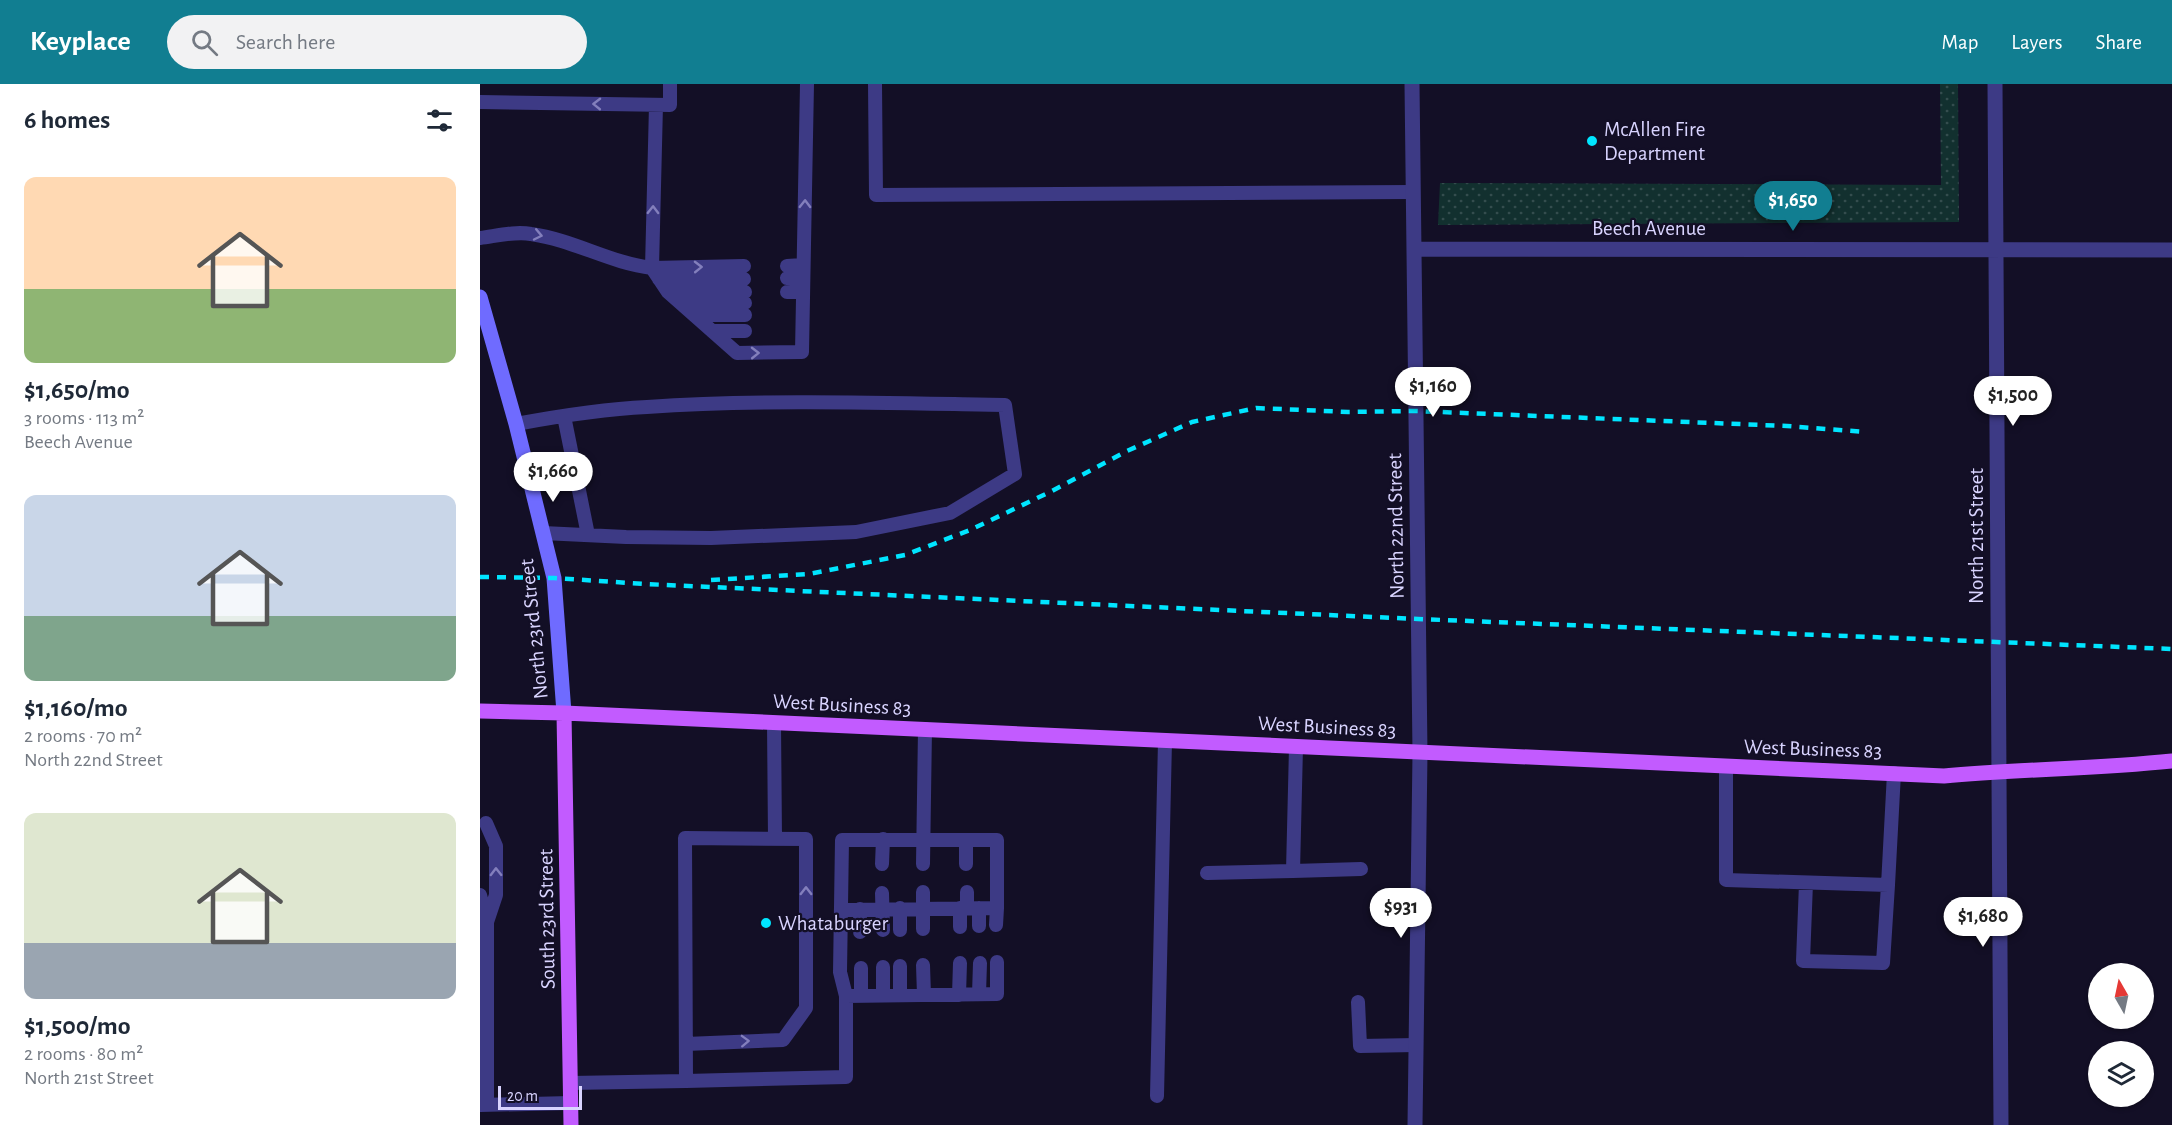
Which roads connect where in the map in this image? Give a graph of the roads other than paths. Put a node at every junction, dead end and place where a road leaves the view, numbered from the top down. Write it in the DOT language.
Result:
graph roads {
  1 [pos="670,84"];
  2 [pos="807,84"];
  3 [pos="875,84"];
  4 [pos="1412,84"];
  5 [pos="1995,84"];
  6 [pos="480,102"];
  7 [pos="656,105"];
  8 [pos="1413,192"];
  9 [pos="480,238"];
  10 [pos="1414,249"];
  11 [pos="1996,249"];
  12 [pos="2172,250"];
  13 [pos="655,274"];
  14 [pos="745,291"];
  15 [pos="787,291"];
  16 [pos="668,292"];
  17 [pos="480,297"];
  18 [pos="801,302"];
  19 [pos="682,304"];
  20 [pos="694,315"];
  21 [pos="712,331"];
  22 [pos="745,331"];
  23 [pos="564,416"];
  24 [pos="516,424"];
  25 [pos="543,533"];
  26 [pos="588,535"];
  27 [pos="480,711"];
  28 [pos="564,713"];
  29 [pos="774,723"];
  30 [pos="925,729"];
  31 [pos="1166,741"];
  32 [pos="1296,747"];
  33 [pos="1420,753"];
  34 [pos="2172,761"];
  35 [pos="1726,766"];
  36 [pos="1998,771"];
  37 [pos="1894,773"];
  38 [pos="483,821"];
  39 [pos="775,839"];
  40 [pos="883,839"];
  41 [pos="923,839"];
  42 [pos="966,840"];
  43 [pos="480,842"];
  44 [pos="882,864"];
  45 [pos="922,864"];
  46 [pos="966,864"];
  47 [pos="1361,869"];
  48 [pos="1293,871"];
  49 [pos="1207,873"];
  50 [pos="1806,883"];
  51 [pos="1888,885"];
  52 [pos="923,892"];
  53 [pos="967,892"];
  54 [pos="882,893"];
  55 [pos="480,895"];
  56 [pos="900,908"];
  57 [pos="923,908"];
  58 [pos="969,908"];
  59 [pos="997,908"];
  60 [pos="860,909"];
  61 [pos="883,909"];
  62 [pos="841,910"];
  63 [pos="487,922"];
  64 [pos="996,925"];
  65 [pos="979,926"];
  66 [pos="960,927"];
  67 [pos="923,929"];
  68 [pos="883,930"];
  69 [pos="900,930"];
  70 [pos="860,932"];
  71 [pos="997,962"];
  72 [pos="960,963"];
  73 [pos="980,963"];
  74 [pos="923,965"];
  75 [pos="900,966"];
  76 [pos="883,967"];
  77 [pos="861,968"];
  78 [pos="980,994"];
  79 [pos="883,995"];
  80 [pos="924,995"];
  81 [pos="959,995"];
  82 [pos="846,996"];
  83 [pos="861,996"];
  84 [pos="900,996"];
  85 [pos="1358,1002"];
  86 [pos="686,1044"];
  87 [pos="1416,1045"];
  88 [pos="686,1081"];
  89 [pos="570,1083"];
  90 [pos="1157,1096"];
  91 [pos="571,1103"];
  92 [pos="484,1105"];
  93 [pos="571,1125"];
  94 [pos="1415,1125"];
  95 [pos="2001,1125"];
  1 -- 7 [label="lane"];
  18 -- 2 [label="lane, one-way"];
  3 -- 8 [label="lane"];
  4 -- 8 [label="street, North 22nd Street"];
  5 -- 11 [label="street, North 21st Street"];
  7 -- 6 [label="lane, one-way"];
  13 -- 7 [label="lane, one-way"];
  8 -- 10 [label="street, North 22nd Street"];
  9 -- 13 [label="lane, one-way"];
  10 -- 11 [label="street, Beech Avenue"];
  10 -- 33 [label="street, North 22nd Street"];
  11 -- 12 [label="street, Beech Avenue"];
  11 -- 36 [label="street, North 21st Street"];
  13 -- 14 [label="lane, one-way"];
  13 -- 16 [label="lane"];
  14 -- 16 [label="lane"];
  14 -- 19 [label="lane"];
  14 -- 20 [label="lane"];
  15 -- 18 [label="lane"];
  15 -- 18 [label="lane"];
  15 -- 18 [label="lane"];
  16 -- 19 [label="lane"];
  17 -- 24 [label="main road, North 23rd Street"];
  21 -- 18 [label="lane, one-way"];
  19 -- 20 [label="lane"];
  20 -- 21 [label="lane"];
  21 -- 22 [label="lane"];
  23 -- 24 [label="lane"];
  23 -- 26 [label="lane"];
  23 -- 26 [label="lane"];
  24 -- 25 [label="main road, North 23rd Street"];
  25 -- 26 [label="lane"];
  25 -- 28 [label="main road, North 23rd Street"];
  27 -- 28 [label="main road, West Business 83"];
  28 -- 29 [label="main road, West Business 83"];
  28 -- 89 [label="main road, South 23rd Street"];
  29 -- 30 [label="main road, West Business 83"];
  29 -- 39 [label="lane"];
  30 -- 31 [label="main road, West Business 83"];
  30 -- 41 [label="lane"];
  31 -- 32 [label="main road, West Business 83"];
  31 -- 90 [label="lane"];
  32 -- 33 [label="main road, West Business 83"];
  32 -- 48 [label="lane"];
  33 -- 35 [label="main road, West Business 83"];
  33 -- 87 [label="street, North 22nd Street"];
  34 -- 36 [label="main road, West Business 83"];
  35 -- 37 [label="main road, West Business 83"];
  35 -- 50 [label="lane"];
  36 -- 37 [label="main road, West Business 83"];
  36 -- 95 [label="street, North 21st Street"];
  37 -- 51 [label="lane"];
  38 -- 43 [label="lane"];
  63 -- 38 [label="lane, one-way"];
  39 -- 86 [label="lane"];
  86 -- 39 [label="lane, one-way"];
  40 -- 41 [label="lane"];
  40 -- 44 [label="lane"];
  40 -- 62 [label="lane"];
  41 -- 42 [label="lane"];
  41 -- 45 [label="lane"];
  42 -- 46 [label="lane"];
  42 -- 59 [label="lane"];
  47 -- 48 [label="lane"];
  48 -- 49 [label="lane"];
  50 -- 51 [label="lane"];
  50 -- 51 [label="lane"];
  52 -- 57 [label="lane"];
  53 -- 58 [label="lane"];
  54 -- 61 [label="lane"];
  55 -- 63 [label="lane"];
  56 -- 57 [label="lane"];
  56 -- 61 [label="lane"];
  56 -- 69 [label="lane"];
  57 -- 58 [label="lane"];
  57 -- 67 [label="lane"];
  58 -- 59 [label="lane"];
  58 -- 65 [label="lane"];
  58 -- 66 [label="lane"];
  59 -- 64 [label="lane"];
  60 -- 61 [label="lane"];
  60 -- 62 [label="lane"];
  60 -- 70 [label="lane"];
  61 -- 68 [label="lane"];
  62 -- 82 [label="lane"];
  63 -- 92 [label="lane"];
  71 -- 78 [label="lane"];
  72 -- 81 [label="lane"];
  73 -- 78 [label="lane"];
  74 -- 80 [label="lane"];
  75 -- 84 [label="lane"];
  76 -- 79 [label="lane"];
  77 -- 83 [label="lane"];
  78 -- 81 [label="lane"];
  79 -- 83 [label="lane"];
  79 -- 84 [label="lane"];
  80 -- 81 [label="lane"];
  80 -- 84 [label="lane"];
  82 -- 83 [label="lane"];
  82 -- 88 [label="lane"];
  85 -- 87 [label="lane"];
  86 -- 88 [label="lane"];
  87 -- 94 [label="street, North 22nd Street"];
  88 -- 89 [label="lane"];
  89 -- 91 [label="main road, South 23rd Street"];
  91 -- 92 [label="lane"];
  91 -- 93 [label="main road, South 23rd Street"];
}
